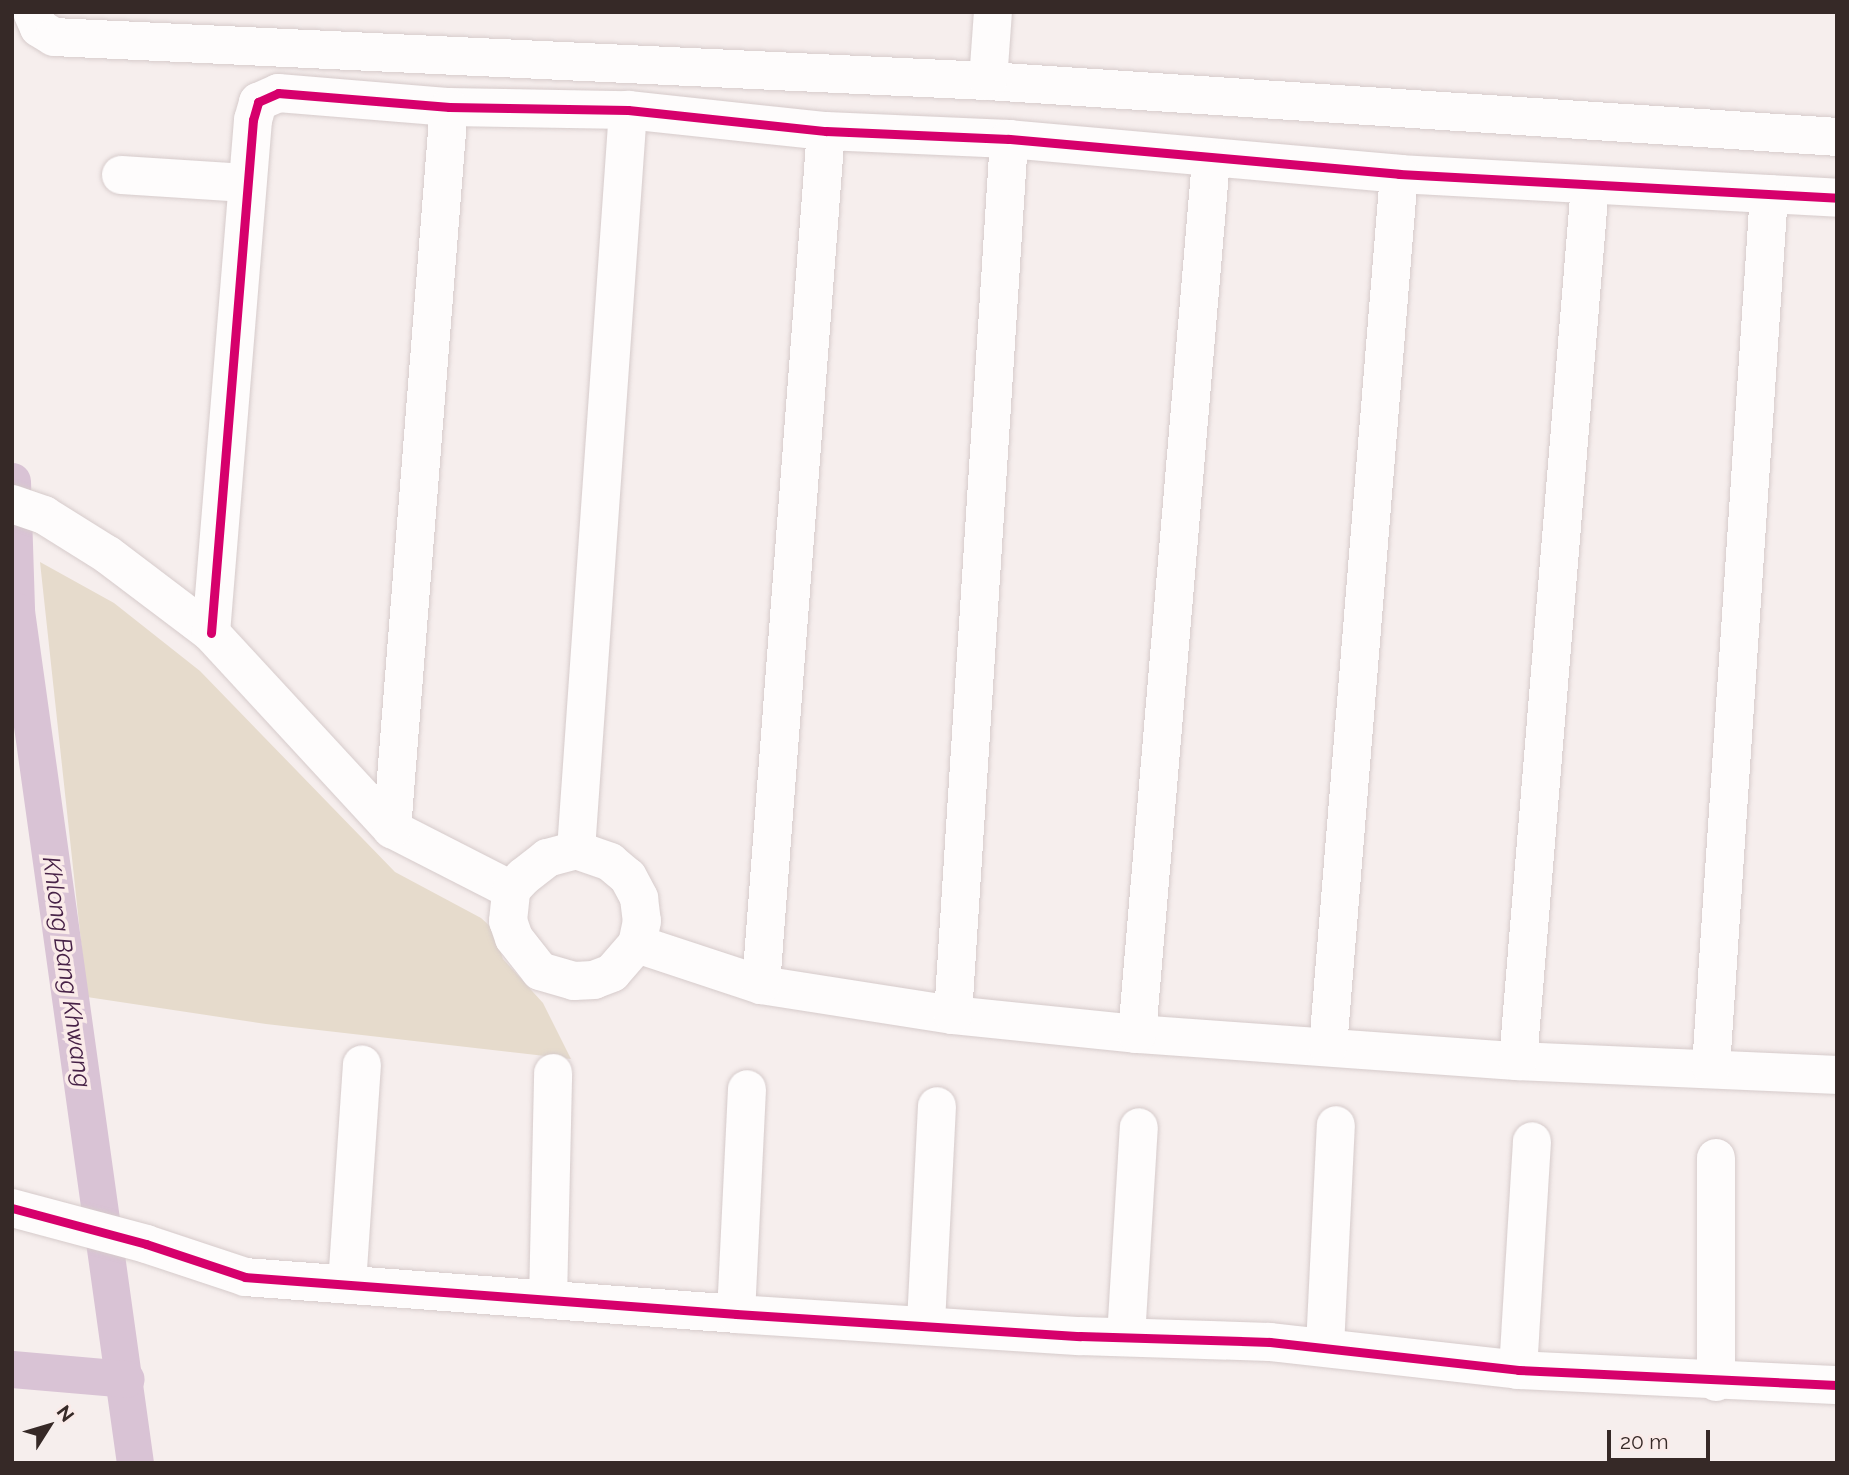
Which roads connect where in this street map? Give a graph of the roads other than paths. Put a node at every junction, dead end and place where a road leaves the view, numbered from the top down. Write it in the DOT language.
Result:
graph roads {
  1 [pos="32,12"];
  2 [pos="993,12"];
  3 [pos="988,81"];
  4 [pos="449,107"];
  5 [pos="628,110"];
  6 [pos="826,131"];
  7 [pos="1837,137"];
  8 [pos="1009,139"];
  9 [pos="1211,160"];
  10 [pos="1399,174"];
  11 [pos="121,175"];
  12 [pos="246,183"];
  13 [pos="1590,185"];
  14 [pos="1769,194"];
  15 [pos="1837,198"];
  16 [pos="21,507"];
  17 [pos="211,633"];
  18 [pos="392,829"];
  19 [pos="576,850"];
  20 [pos="511,890"];
  21 [pos="637,944"];
  22 [pos="761,985"];
  23 [pos="953,1015"];
  24 [pos="1137,1034"];
  25 [pos="1328,1047"];
  26 [pos="1518,1061"];
  27 [pos="362,1065"];
  28 [pos="1711,1068"];
  29 [pos="553,1073"];
  30 [pos="1837,1075"];
  31 [pos="747,1089"];
  32 [pos="937,1106"];
  33 [pos="1336,1125"];
  34 [pos="1139,1127"];
  35 [pos="1532,1141"];
  36 [pos="1716,1158"];
  37 [pos="12,1208"];
  38 [pos="347,1284"];
  39 [pos="548,1300"];
  40 [pos="736,1314"];
  41 [pos="926,1323"];
  42 [pos="1126,1337"];
  43 [pos="1325,1347"];
  44 [pos="1518,1370"];
  45 [pos="1716,1382"];
  46 [pos="1837,1385"];
  1 -- 3 [label="street"];
  2 -- 3 [label="street"];
  3 -- 7 [label="street"];
  4 -- 5 [label="street"];
  4 -- 12 [label="street"];
  4 -- 18 [label="street"];
  5 -- 6 [label="street"];
  5 -- 19 [label="street"];
  6 -- 8 [label="street"];
  6 -- 22 [label="street"];
  8 -- 9 [label="street"];
  8 -- 23 [label="street"];
  9 -- 10 [label="street"];
  9 -- 24 [label="street"];
  10 -- 13 [label="street"];
  10 -- 25 [label="street"];
  11 -- 12 [label="street"];
  12 -- 17 [label="street"];
  13 -- 14 [label="street"];
  13 -- 26 [label="street"];
  14 -- 15 [label="street"];
  14 -- 28 [label="street"];
  16 -- 17 [label="street"];
  17 -- 18 [label="street"];
  18 -- 20 [label="street"];
  19 -- 20 [label="street"];
  19 -- 21 [label="street"];
  20 -- 21 [label="street"];
  21 -- 22 [label="street"];
  22 -- 23 [label="street"];
  23 -- 24 [label="street"];
  24 -- 25 [label="street"];
  25 -- 26 [label="street"];
  26 -- 28 [label="street"];
  27 -- 38 [label="street"];
  28 -- 30 [label="street"];
  29 -- 39 [label="street"];
  31 -- 40 [label="street"];
  32 -- 41 [label="street"];
  33 -- 43 [label="street"];
  34 -- 42 [label="street"];
  35 -- 44 [label="street"];
  36 -- 45 [label="street"];
  37 -- 38 [label="street"];
  38 -- 39 [label="street"];
  39 -- 40 [label="street"];
  40 -- 41 [label="street"];
  41 -- 42 [label="street"];
  42 -- 43 [label="street"];
  43 -- 44 [label="street"];
  44 -- 45 [label="street"];
  45 -- 46 [label="street"];
}
